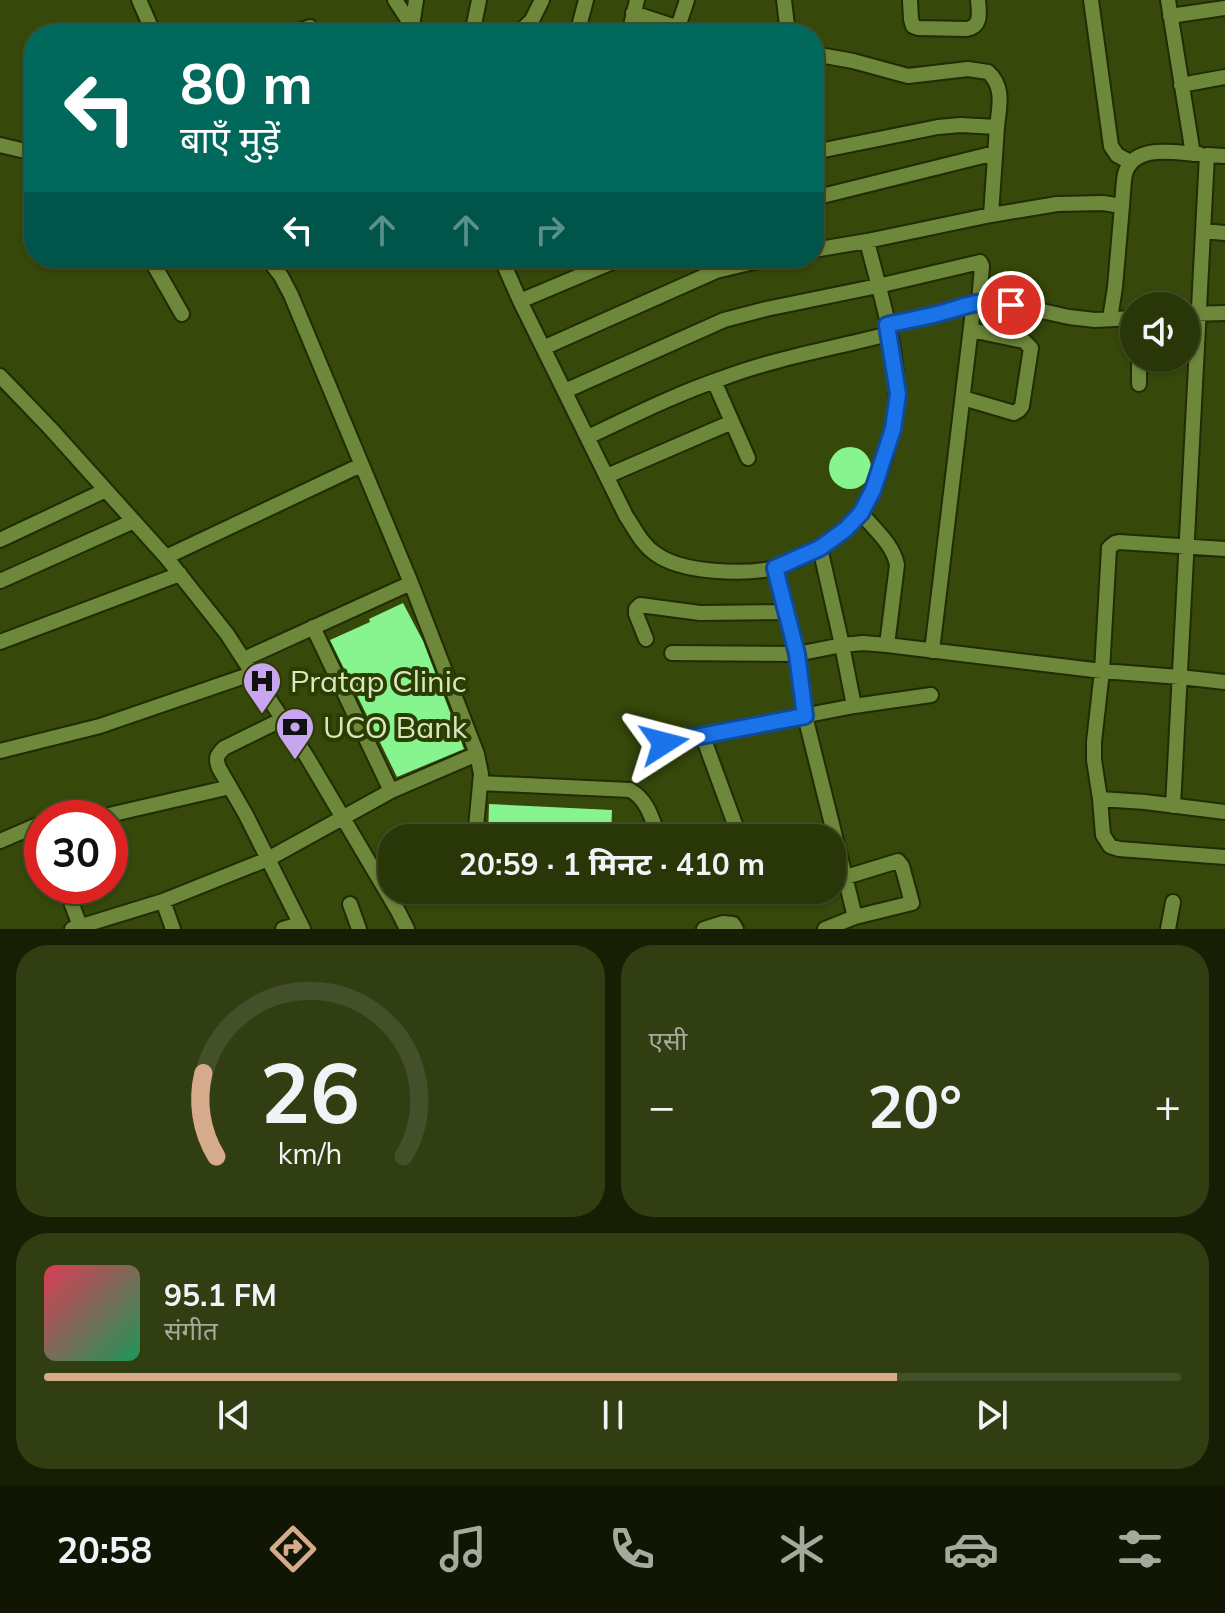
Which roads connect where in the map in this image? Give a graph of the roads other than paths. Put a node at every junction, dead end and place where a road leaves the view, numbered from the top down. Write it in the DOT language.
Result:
graph roads {
  1 [pos="139,0"];
  2 [pos="395,0"];
  3 [pos="416,0"];
  4 [pos="479,0"];
  5 [pos="542,0"];
  6 [pos="586,0"];
  7 [pos="687,0"];
  8 [pos="784,0"];
  9 [pos="910,0"];
  10 [pos="978,0"];
  11 [pos="1091,0"];
  12 [pos="1168,0"];
  13 [pos="635,6"];
  14 [pos="1225,8"];
  15 [pos="1170,16"];
  16 [pos="150,24"];
  17 [pos="409,24"];
  18 [pos="413,24"];
  19 [pos="474,24"];
  20 [pos="528,24"];
  21 [pos="580,24"];
  22 [pos="672,24"];
  23 [pos="679,24"];
  24 [pos="787,24"];
  25 [pos="824,56"];
  26 [pos="1225,77"];
  27 [pos="1181,85"];
  28 [pos="997,127"];
  29 [pos="0,145"];
  30 [pos="824,150"];
  31 [pos="24,151"];
  32 [pos="995,153"];
  33 [pos="1200,154"];
  34 [pos="1225,156"];
  35 [pos="1130,162"];
  36 [pos="824,196"];
  37 [pos="1122,206"];
  38 [pos="991,215"];
  39 [pos="1204,231"];
  40 [pos="1225,233"];
  41 [pos="867,241"];
  42 [pos="824,248"];
  43 [pos="156,268"];
  44 [pos="275,268"];
  45 [pos="506,268"];
  46 [pos="598,268"];
  47 [pos="705,268"];
  48 [pos="878,286"];
  49 [pos="1195,292"];
  50 [pos="520,301"];
  51 [pos="977,302"];
  52 [pos="1225,313"];
  53 [pos="182,314"];
  54 [pos="1200,314"];
  55 [pos="1110,319"];
  56 [pos="1120,319"];
  57 [pos="888,330"];
  58 [pos="971,330"];
  59 [pos="543,348"];
  60 [pos="1139,372"];
  61 [pos="1191,372"];
  62 [pos="0,376"];
  63 [pos="714,381"];
  64 [pos="1139,384"];
  65 [pos="565,391"];
  66 [pos="963,398"];
  67 [pos="732,422"];
  68 [pos="588,437"];
  69 [pos="748,458"];
  70 [pos="361,465"];
  71 [pos="607,476"];
  72 [pos="106,490"];
  73 [pos="861,513"];
  74 [pos="134,521"];
  75 [pos="0,540"];
  76 [pos="820,548"];
  77 [pos="1187,548"];
  78 [pos="1225,549"];
  79 [pos="166,557"];
  80 [pos="775,568"];
  81 [pos="180,574"];
  82 [pos="0,581"];
  83 [pos="411,583"];
  84 [pos="786,612"];
  85 [pos="313,627"];
  86 [pos="646,639"];
  87 [pos="0,642"];
  88 [pos="842,645"];
  89 [pos="887,645"];
  90 [pos="932,651"];
  91 [pos="672,653"];
  92 [pos="797,654"];
  93 [pos="244,659"];
  94 [pos="1102,671"];
  95 [pos="254,673"];
  96 [pos="1180,677"];
  97 [pos="1225,682"];
  98 [pos="931,695"];
  99 [pos="854,706"];
  100 [pos="805,716"];
  101 [pos="283,719"];
  102 [pos="703,737"];
  103 [pos="664,743"];
  104 [pos="0,751"];
  105 [pos="477,754"];
  106 [pos="480,783"];
  107 [pos="230,787"];
  108 [pos="391,791"];
  109 [pos="1100,799"];
  110 [pos="1173,806"];
  111 [pos="128,811"];
  112 [pos="1225,812"];
  113 [pos="343,819"];
  114 [pos="476,824"];
  115 [pos="653,824"];
  116 [pos="735,824"];
  117 [pos="833,824"];
  118 [pos="24,832"];
  119 [pos="0,841"];
  120 [pos="1225,857"];
  121 [pos="268,859"];
  122 [pos="846,877"];
  123 [pos="163,901"];
  124 [pos="1173,902"];
  125 [pos="70,904"];
  126 [pos="350,904"];
  127 [pos="855,917"];
  128 [pos="302,926"];
  129 [pos="76,928"];
  130 [pos="173,929"];
  131 [pos="283,929"];
  132 [pos="359,929"];
  133 [pos="407,929"];
  134 [pos="704,929"];
  135 [pos="736,929"];
  136 [pos="825,929"];
  137 [pos="1168,929"];
  1 -- 16 [label="street"];
  2 -- 17 [label="street"];
  3 -- 18 [label="street"];
  4 -- 19 [label="street"];
  5 -- 20 [label="street"];
  6 -- 21 [label="street"];
  7 -- 23 [label="street"];
  8 -- 24 [label="street"];
  9 -- 10 [label="street"];
  11 -- 35 [label="street"];
  12 -- 15 [label="street"];
  13 -- 22 [label="street"];
  14 -- 15 [label="street"];
  15 -- 27 [label="street"];
  25 -- 28 [label="street"];
  26 -- 27 [label="street"];
  27 -- 33 [label="street"];
  28 -- 30 [label="street"];
  28 -- 32 [label="street"];
  29 -- 31 [label="street"];
  32 -- 36 [label="street"];
  32 -- 38 [label="street"];
  33 -- 34 [label="street"];
  33 -- 35 [label="street"];
  33 -- 39 [label="street"];
  35 -- 37 [label="street"];
  37 -- 38 [label="street"];
  37 -- 55 [label="street"];
  38 -- 41 [label="street"];
  39 -- 40 [label="street"];
  39 -- 49 [label="street"];
  41 -- 42 [label="street"];
  41 -- 48 [label="street"];
  43 -- 53 [label="street"];
  44 -- 70 [label="street"];
  45 -- 50 [label="street"];
  46 -- 50 [label="street"];
  47 -- 59 [label="street"];
  48 -- 51 [label="street"];
  48 -- 57 [label="street"];
  48 -- 65 [label="street"];
  50 -- 59 [label="street"];
  51 -- 55 [label="street"];
  51 -- 57 [label="street"];
  51 -- 58 [label="street"];
  52 -- 54 [label="street"];
  55 -- 56 [label="street"];
  57 -- 63 [label="street"];
  57 -- 73 [label="street"];
  58 -- 66 [label="street"];
  58 -- 66 [label="street"];
  59 -- 65 [label="street"];
  60 -- 64 [label="street"];
  61 -- 77 [label="street"];
  62 -- 72 [label="street"];
  63 -- 67 [label="street"];
  63 -- 68 [label="street"];
  65 -- 68 [label="street"];
  66 -- 90 [label="street"];
  67 -- 69 [label="street"];
  67 -- 71 [label="street"];
  68 -- 71 [label="street"];
  70 -- 79 [label="street"];
  70 -- 83 [label="street"];
  71 -- 80 [label="street"];
  72 -- 74 [label="street"];
  72 -- 75 [label="street"];
  73 -- 76 [label="street"];
  73 -- 89 [label="street"];
  74 -- 79 [label="street"];
  74 -- 82 [label="street"];
  76 -- 80 [label="street"];
  76 -- 88 [label="street"];
  77 -- 78 [label="street"];
  77 -- 94 [label="street"];
  77 -- 96 [label="street"];
  79 -- 81 [label="street"];
  80 -- 84 [label="street"];
  81 -- 87 [label="street"];
  81 -- 93 [label="street"];
  83 -- 85 [label="street"];
  83 -- 105 [label="street"];
  84 -- 86 [label="street"];
  84 -- 92 [label="street"];
  85 -- 93 [label="street"];
  85 -- 108 [label="street"];
  88 -- 89 [label="street"];
  88 -- 92 [label="street"];
  88 -- 99 [label="street"];
  89 -- 90 [label="street"];
  90 -- 94 [label="street"];
  91 -- 92 [label="street"];
  92 -- 100 [label="street"];
  93 -- 95 [label="street"];
  94 -- 96 [label="street"];
  94 -- 109 [label="street"];
  95 -- 101 [label="street"];
  95 -- 104 [label="street"];
  96 -- 97 [label="street"];
  96 -- 110 [label="street"];
  98 -- 99 [label="street"];
  99 -- 100 [label="street"];
  100 -- 102 [label="street"];
  100 -- 117 [label="street"];
  101 -- 107 [label="street"];
  101 -- 113 [label="street"];
  102 -- 103 [label="street"];
  102 -- 116 [label="street"];
  105 -- 106 [label="street"];
  105 -- 108 [label="street"];
  106 -- 114 [label="street"];
  106 -- 115 [label="street"];
  107 -- 111 [label="street"];
  107 -- 121 [label="street"];
  108 -- 113 [label="street"];
  109 -- 110 [label="street"];
  109 -- 120 [label="street"];
  110 -- 112 [label="street"];
  113 -- 121 [label="street"];
  113 -- 133 [label="street"];
  118 -- 119 [label="street"];
  121 -- 123 [label="street"];
  121 -- 128 [label="street"];
  122 -- 127 [label="street"];
  122 -- 127 [label="street"];
  123 -- 129 [label="street"];
  123 -- 130 [label="street"];
  124 -- 137 [label="street"];
  125 -- 129 [label="street"];
  126 -- 132 [label="street"];
  127 -- 136 [label="street"];
  128 -- 131 [label="street"];
  134 -- 135 [label="street"];
}
